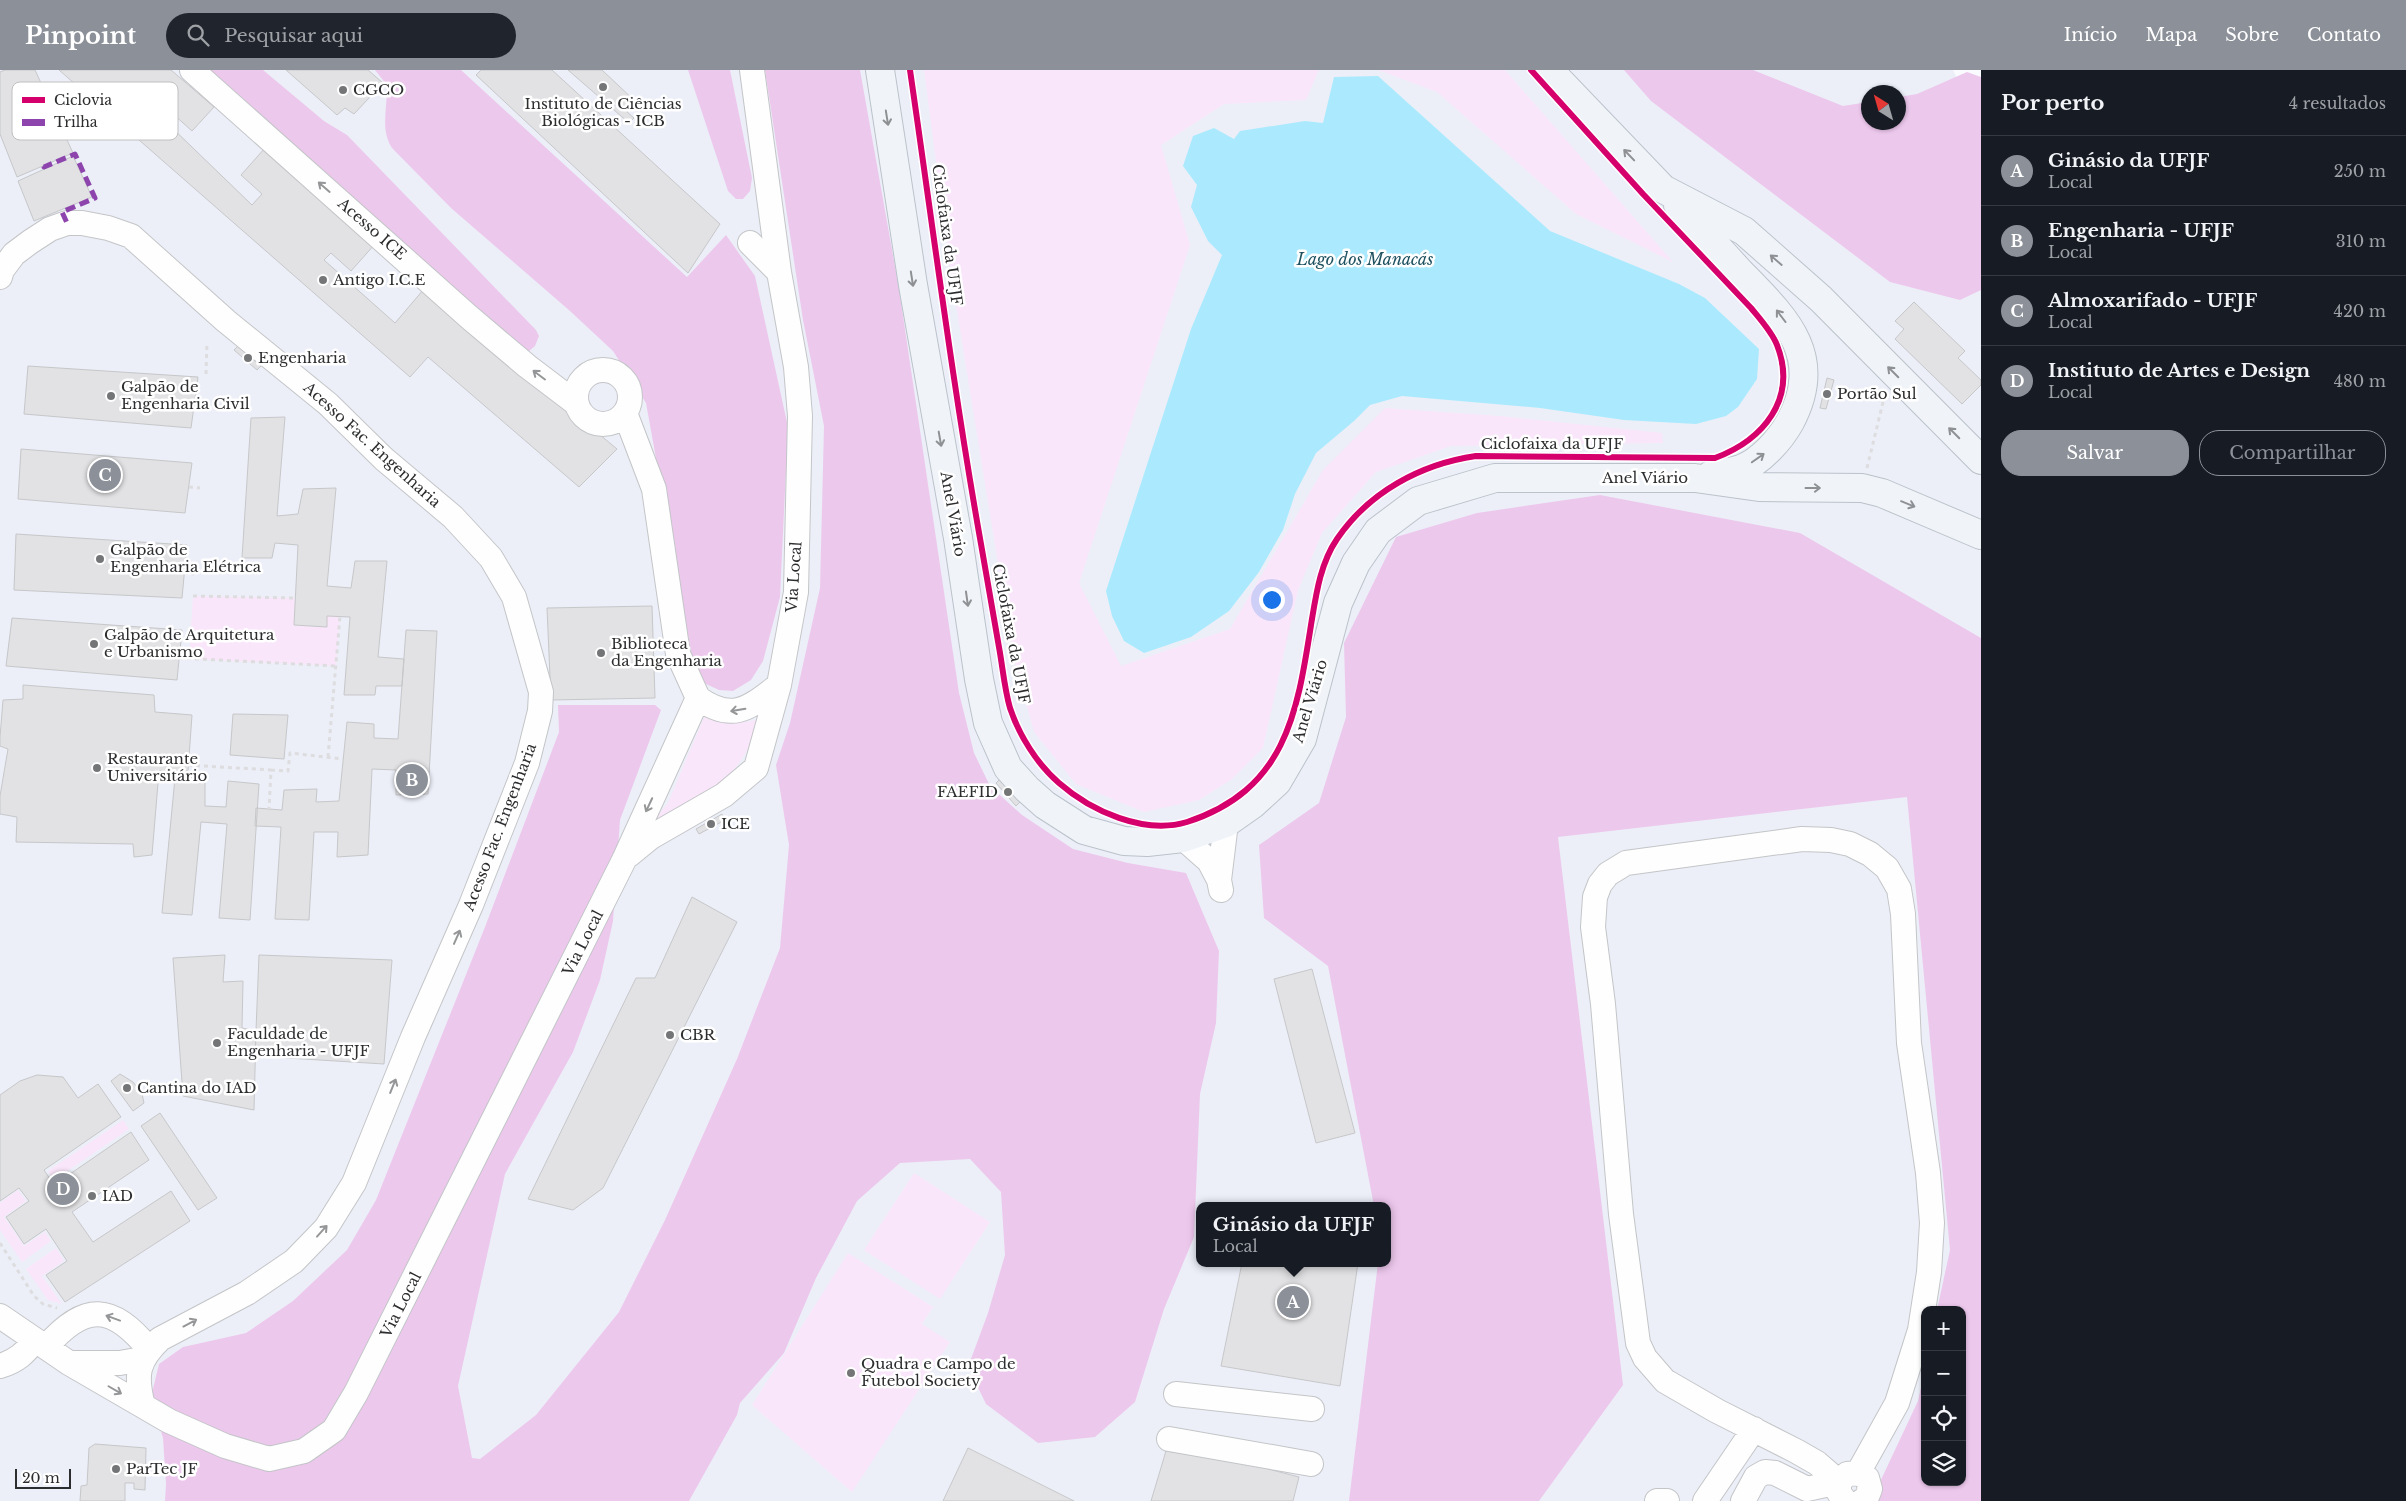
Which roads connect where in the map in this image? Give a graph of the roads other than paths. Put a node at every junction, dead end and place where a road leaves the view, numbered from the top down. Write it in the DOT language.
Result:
graph roads {
  1 [pos="192,70"];
  2 [pos="752,70"];
  3 [pos="880,70"];
  4 [pos="1548,70"];
  5 [pos="1663,189"];
  6 [pos="750,243"];
  7 [pos="779,272"];
  8 [pos="0,277"];
  9 [pos="578,404"];
  10 [pos="625,413"];
  11 [pos="1981,460"];
  12 [pos="1696,478"];
  13 [pos="1981,535"];
  14 [pos="779,685"];
  15 [pos="698,698"];
  16 [pos="1226,823"];
  17 [pos="1182,838"];
  18 [pos="624,860"];
  19 [pos="0,1316"];
  20 [pos="41,1344"];
  21 [pos="146,1354"];
  22 [pos="69,1363"];
  23 [pos="0,1366"];
  24 [pos="1176,1394"];
  25 [pos="143,1406"];
  26 [pos="1312,1409"];
  27 [pos="1754,1429"];
  28 [pos="1169,1439"];
  29 [pos="1311,1464"];
  30 [pos="1847,1485"];
  31 [pos="1657,1501"];
  32 [pos="1667,1501"];
  33 [pos="1705,1501"];
  34 [pos="1743,1501"];
  35 [pos="1862,1501"];
  9 -- 1 [label="lane, Acesso ICE, one-way"];
  2 -- 7 [label="lane, Via Local"];
  3 -- 17 [label="main road, Anel Viário, one-way"];
  5 -- 4 [label="main road, one-way"];
  11 -- 5 [label="main road, one-way"];
  12 -- 5 [label="main road, one-way"];
  6 -- 7 [label="lane"];
  7 -- 14 [label="lane, Via Local"];
  21 -- 8 [label="lane, Acesso Fac. Engenharia, one-way"];
  9 -- 10 [label="lane"];
  9 -- 10 [label="lane"];
  10 -- 15 [label="lane"];
  12 -- 13 [label="main road, Anel Viário, one-way"];
  12 -- 16 [label="main road, Anel Viário"];
  14 -- 15 [label="lane, one-way"];
  14 -- 18 [label="lane, Via Local"];
  15 -- 18 [label="lane, one-way"];
  16 -- 17 [label="main road, Anel Viário"];
  16 -- 17 [label="lane"];
  18 -- 25 [label="lane, Via Local"];
  19 -- 20 [label="lane"];
  21 -- 20 [label="lane, one-way"];
  20 -- 22 [label="lane"];
  20 -- 23 [label="lane"];
  21 -- 22 [label="lane"];
  21 -- 25 [label="lane"];
  22 -- 25 [label="lane, one-way"];
  24 -- 26 [label="lane"];
  27 -- 30 [label="lane"];
  27 -- 30 [label="lane"];
  27 -- 33 [label="lane"];
  28 -- 29 [label="lane"];
  30 -- 34 [label="lane"];
  30 -- 35 [label="lane"];
  31 -- 32 [label="lane"];
}
